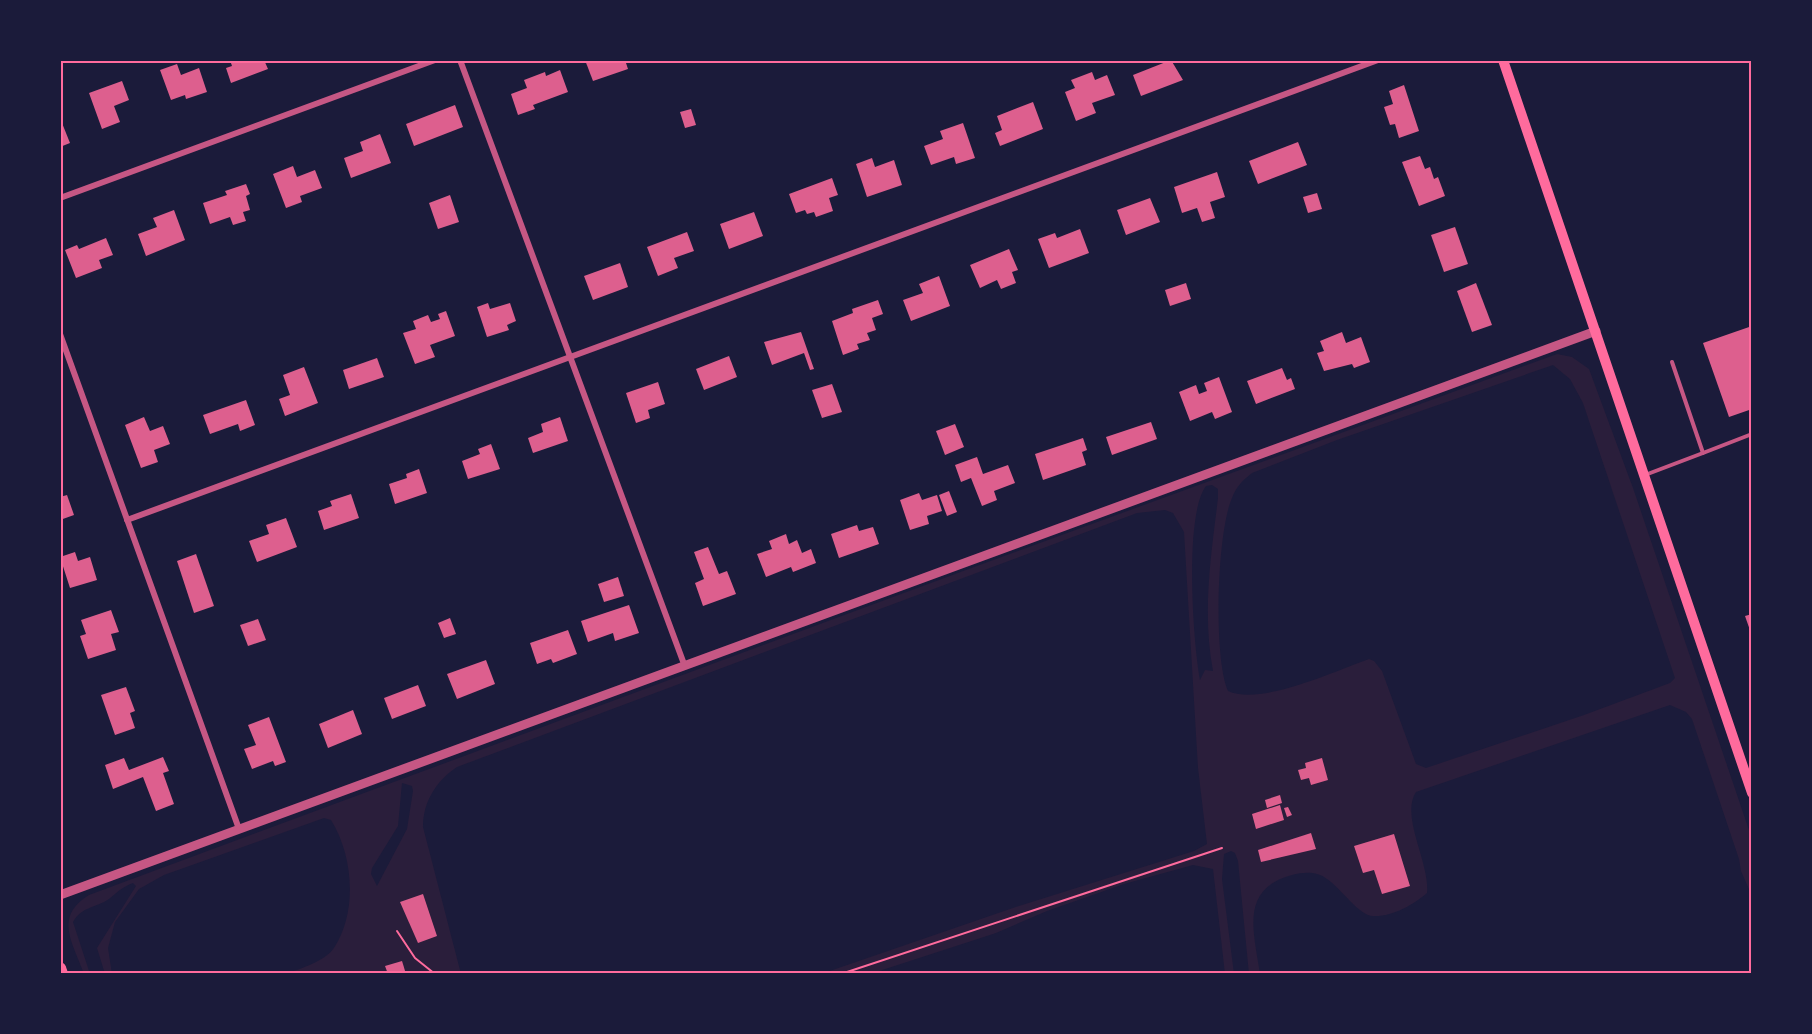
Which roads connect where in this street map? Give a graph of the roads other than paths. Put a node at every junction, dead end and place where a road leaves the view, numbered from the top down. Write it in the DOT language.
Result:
graph roads {
  1 [pos="435,60"];
  2 [pos="460,60"];
  3 [pos="1378,60"];
  4 [pos="1503,60"];
  5 [pos="60,198"];
  6 [pos="1596,331"];
  7 [pos="60,334"];
  8 [pos="570,359"];
  9 [pos="1672,362"];
  10 [pos="1752,435"];
  11 [pos="1703,453"];
  12 [pos="1644,475"];
  13 [pos="127,520"];
  14 [pos="684,664"];
  15 [pos="1752,793"];
  16 [pos="239,830"];
  17 [pos="60,895"];
  18 [pos="60,968"];
  19 [pos="62,974"];
  1 -- 5 [label="street"];
  2 -- 8 [label="street"];
  3 -- 8 [label="street"];
  4 -- 6 [label="main road"];
  6 -- 12 [label="main road"];
  6 -- 14 [label="street"];
  7 -- 13 [label="street"];
  8 -- 13 [label="street"];
  8 -- 14 [label="street"];
  9 -- 11 [label="lane"];
  10 -- 11 [label="lane"];
  11 -- 12 [label="lane"];
  12 -- 15 [label="main road"];
  13 -- 16 [label="street"];
  14 -- 16 [label="street"];
  16 -- 17 [label="street"];
  18 -- 19 [label="highway"];
}
